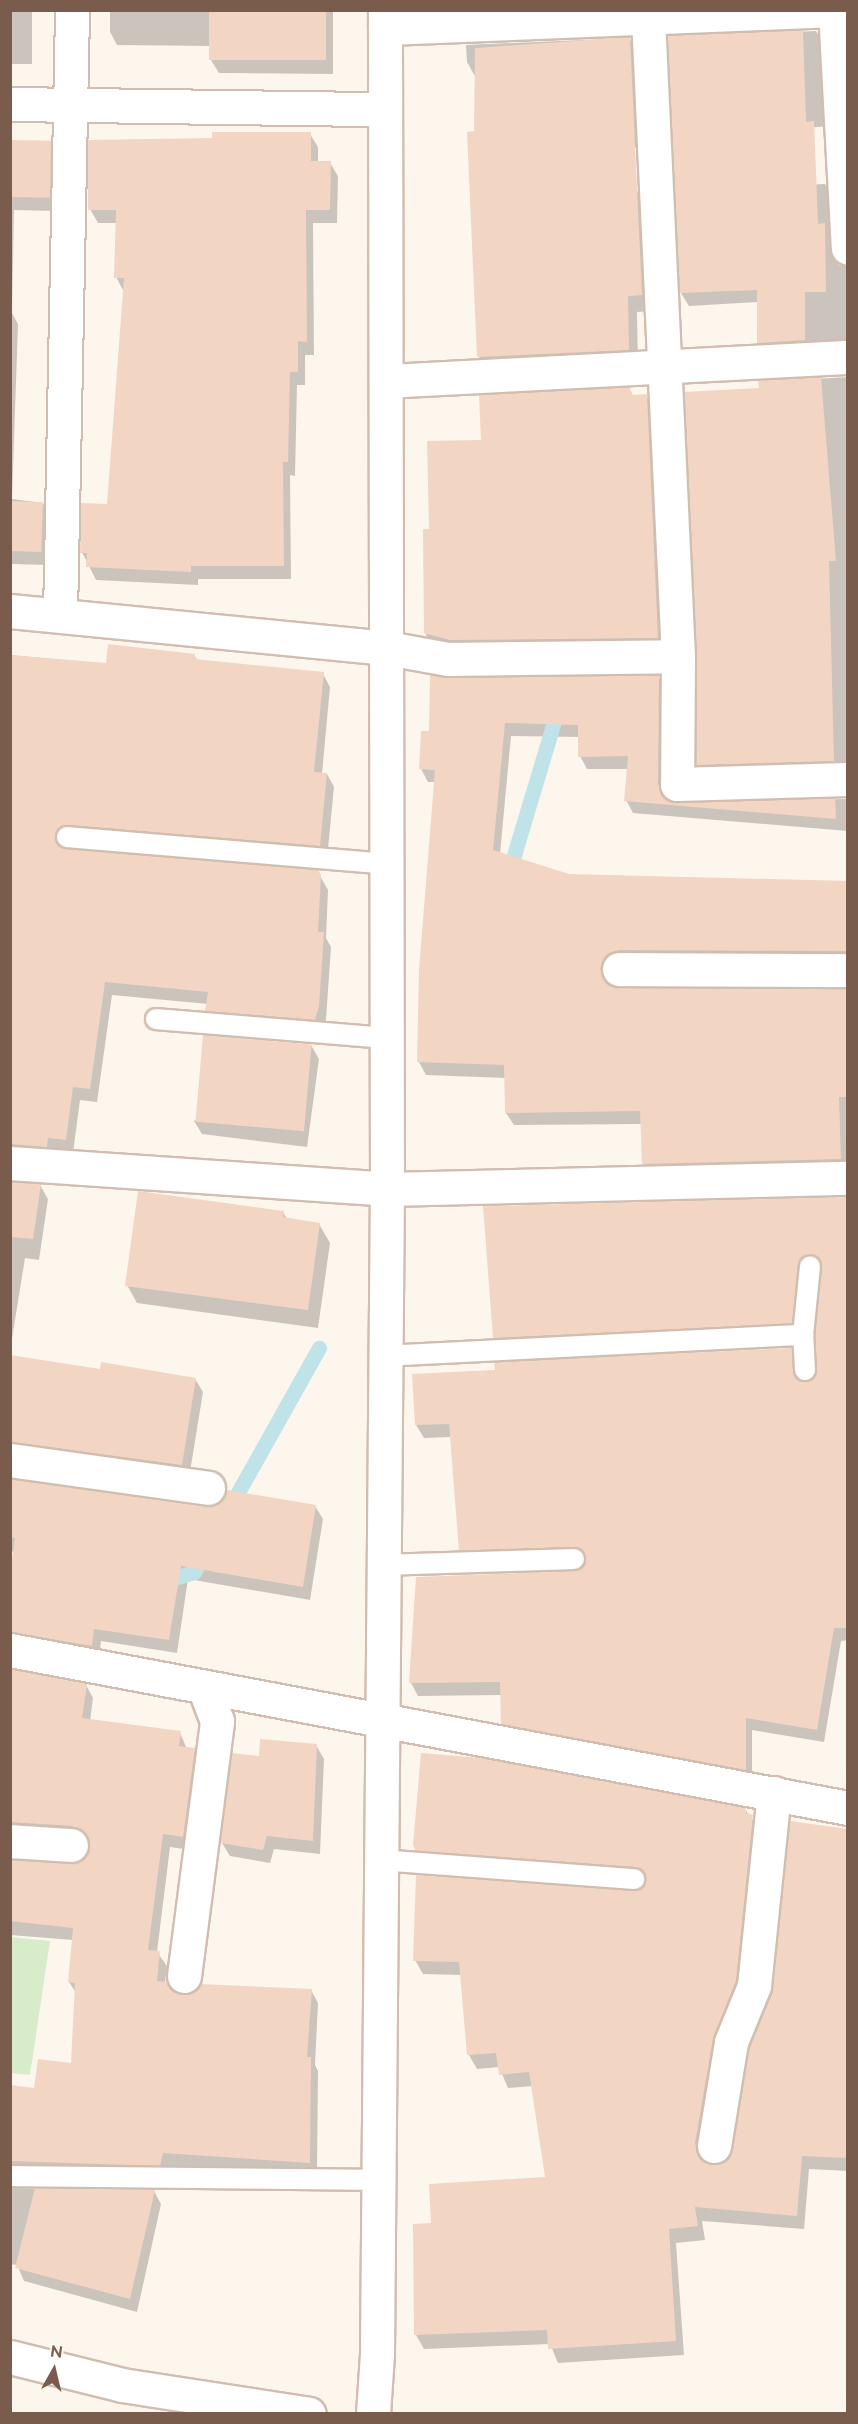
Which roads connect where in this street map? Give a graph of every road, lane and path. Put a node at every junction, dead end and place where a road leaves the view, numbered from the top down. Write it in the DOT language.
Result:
graph roads {
  1 [pos="72,10"];
  2 [pos="825,10"];
  3 [pos="835,10"];
  4 [pos="648,14"];
  5 [pos="385,19"];
  6 [pos="10,104"];
  7 [pos="70,104"];
  8 [pos="385,109"];
  9 [pos="848,248"];
  10 [pos="848,357"];
  11 [pos="665,366"];
  12 [pos="386,381"];
  13 [pos="10,611"];
  14 [pos="60,615"];
  15 [pos="387,648"];
  16 [pos="678,656"];
  17 [pos="848,779"];
  18 [pos="66,837"];
  19 [pos="386,864"];
  20 [pos="619,969"];
  21 [pos="848,970"];
  22 [pos="156,1019"];
  23 [pos="385,1038"];
  24 [pos="10,1163"];
  25 [pos="848,1178"];
  26 [pos="387,1189"];
  27 [pos="810,1266"];
  28 [pos="803,1335"];
  29 [pos="383,1356"];
  30 [pos="805,1370"];
  31 [pos="10,1460"];
  32 [pos="208,1488"];
  33 [pos="574,1559"];
  34 [pos="382,1565"];
  35 [pos="10,1650"];
  36 [pos="204,1687"];
  37 [pos="381,1718"];
  38 [pos="774,1793"];
  39 [pos="848,1808"];
  40 [pos="10,1841"];
  41 [pos="71,1845"];
  42 [pos="380,1860"];
  43 [pos="634,1879"];
  44 [pos="184,1976"];
  45 [pos="714,2146"];
  46 [pos="13,2176"];
  47 [pos="378,2180"];
  48 [pos="10,2357"];
  49 [pos="309,2414"];
  50 [pos="373,2414"];
  1 -- 7 [label="street"];
  2 -- 4 [label="street"];
  3 -- 9 [label="street"];
  4 -- 5 [label="street"];
  4 -- 11 [label="street"];
  5 -- 8 [label="street"];
  6 -- 7 [label="street"];
  7 -- 8 [label="street"];
  7 -- 14 [label="street"];
  8 -- 12 [label="street"];
  10 -- 11 [label="street"];
  11 -- 12 [label="street"];
  11 -- 16 [label="street"];
  12 -- 15 [label="street"];
  13 -- 14 [label="street"];
  14 -- 15 [label="street"];
  15 -- 16 [label="street"];
  15 -- 19 [label="street"];
  16 -- 17 [label="street"];
  18 -- 19 [label="lane"];
  19 -- 23 [label="street"];
  20 -- 21 [label="street"];
  22 -- 23 [label="lane"];
  23 -- 26 [label="street"];
  24 -- 26 [label="street"];
  25 -- 26 [label="street"];
  26 -- 29 [label="street"];
  27 -- 28 [label="lane"];
  28 -- 29 [label="lane"];
  28 -- 30 [label="lane"];
  29 -- 34 [label="street"];
  31 -- 32 [label="street"];
  33 -- 34 [label="lane"];
  34 -- 37 [label="street"];
  35 -- 36 [label="street"];
  36 -- 37 [label="street"];
  36 -- 44 [label="street"];
  37 -- 38 [label="street"];
  37 -- 42 [label="street"];
  38 -- 39 [label="street"];
  38 -- 45 [label="street"];
  40 -- 41 [label="street"];
  42 -- 43 [label="lane"];
  42 -- 47 [label="street"];
  46 -- 47 [label="lane"];
  47 -- 50 [label="street"];
  48 -- 49 [label="street"];
}
